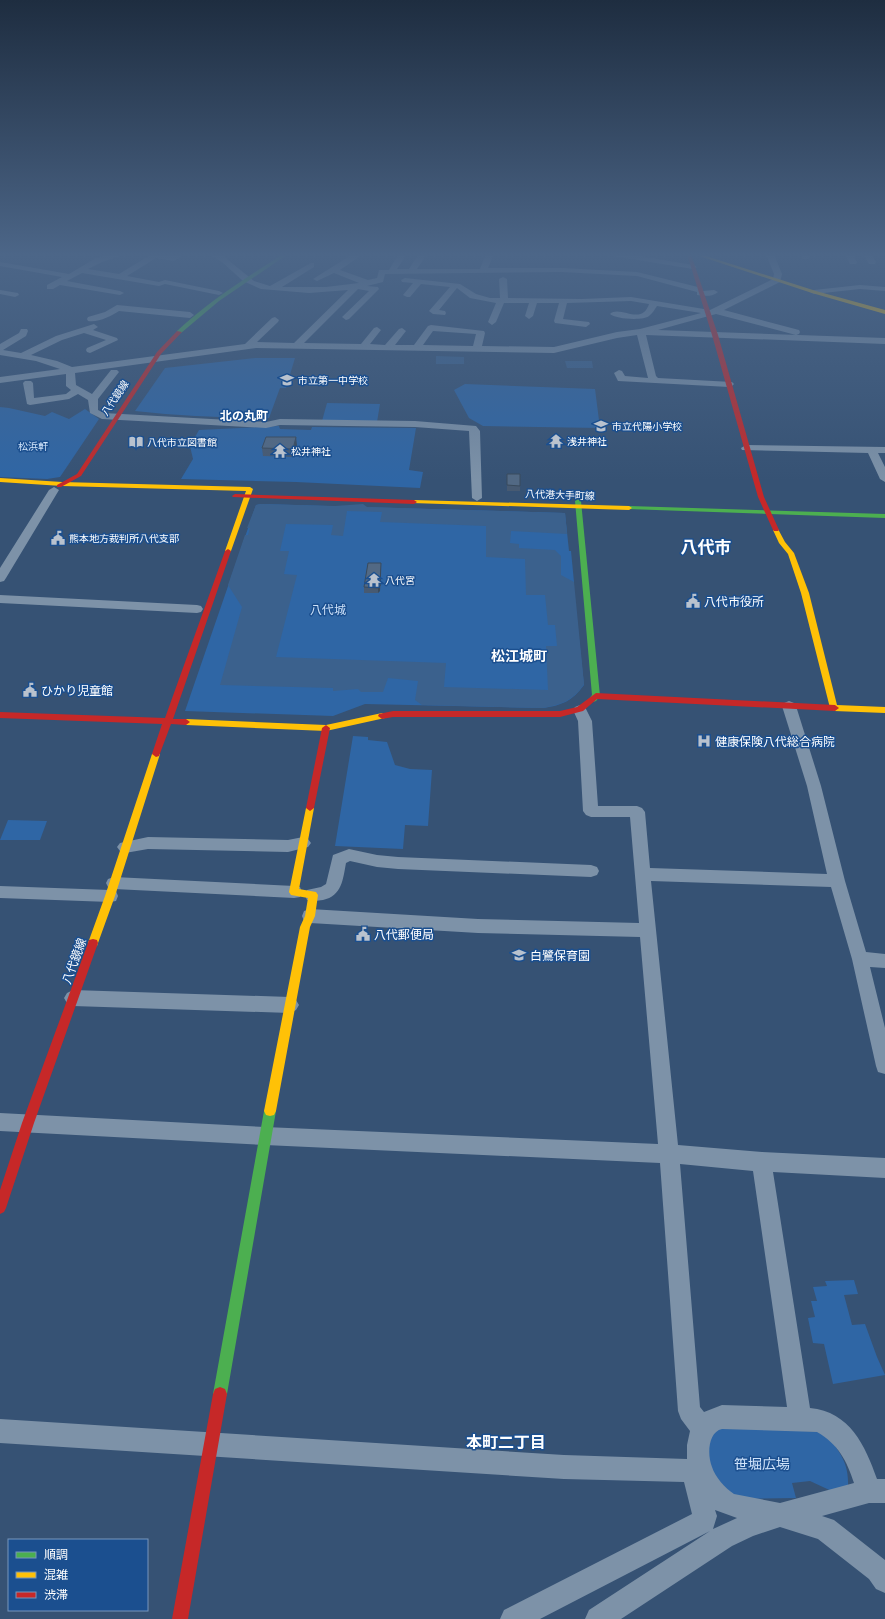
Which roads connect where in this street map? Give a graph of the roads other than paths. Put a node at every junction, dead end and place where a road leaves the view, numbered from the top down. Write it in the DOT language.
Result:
graph roads {
  1 [pos="84,330"];
  2 [pos="177,330"];
  3 [pos="181,330"];
  4 [pos="265,330"];
  5 [pos="313,330"];
  6 [pos="377,330"];
  7 [pos="430,330"];
  8 [pos="449,330"];
  9 [pos="649,330"];
  10 [pos="714,330"];
  11 [pos="782,330"];
  12 [pos="24,331"];
  13 [pos="402,331"];
  14 [pos="641,332"];
  15 [pos="715,335"];
  16 [pos="59,338"];
  17 [pos="820,339"];
  18 [pos="885,341"];
  19 [pos="112,343"];
  20 [pos="297,345"];
  21 [pos="248,346"];
  22 [pos="363,346"];
  23 [pos="388,347"];
  24 [pos="0,348"];
  25 [pos="416,348"];
  26 [pos="478,349"];
  27 [pos="90,350"];
  28 [pos="0,352"];
  29 [pos="22,356"];
  30 [pos="152,358"];
  31 [pos="114,372"];
  32 [pos="70,374"];
  33 [pos="619,374"];
  34 [pos="0,380"];
  35 [pos="655,381"];
  36 [pos="28,383"];
  37 [pos="728,384"];
  38 [pos="9,386"];
  39 [pos="78,390"];
  40 [pos="93,399"];
  41 [pos="112,417"];
  42 [pos="746,448"];
  43 [pos="872,450"];
  44 [pos="885,450"];
  45 [pos="885,479"];
  46 [pos="0,480"];
  47 [pos="0,486"];
  48 [pos="58,487"];
  49 [pos="249,493"];
  50 [pos="477,498"];
  51 [pos="578,504"];
  52 [pos="766,509"];
  53 [pos="885,512"];
  54 [pos="885,516"];
  55 [pos="0,578"];
  56 [pos="0,599"];
  57 [pos="197,609"];
  58 [pos="190,631"];
  59 [pos="596,696"];
  60 [pos="789,706"];
  61 [pos="834,708"];
  62 [pos="580,710"];
  63 [pos="885,710"];
  64 [pos="0,715"];
  65 [pos="166,722"];
  66 [pos="326,728"];
  67 [pos="303,843"];
  68 [pos="125,848"];
  69 [pos="591,871"];
  70 [pos="643,874"];
  71 [pos="837,880"];
  72 [pos="112,890"];
  73 [pos="0,892"];
  74 [pos="294,892"];
  75 [pos="314,895"];
  76 [pos="310,916"];
  77 [pos="647,930"];
  78 [pos="860,959"];
  79 [pos="885,961"];
  80 [pos="73,998"];
  81 [pos="290,1005"];
  82 [pos="885,1066"];
  83 [pos="0,1122"];
  84 [pos="28,1123"];
  85 [pos="265,1136"];
  86 [pos="669,1154"];
  87 [pos="762,1162"];
  88 [pos="885,1168"];
  89 [pos="0,1208"];
  90 [pos="800,1419"];
  91 [pos="702,1429"];
  92 [pos="0,1431"];
  93 [pos="210,1445"];
  94 [pos="700,1471"];
  95 [pos="877,1491"];
  96 [pos="780,1515"];
  97 [pos="885,1580"];
  98 [pos="180,1619"];
  99 [pos="512,1619"];
  100 [pos="598,1619"];
  1 -- 16 [label="street"];
  1 -- 19 [label="street"];
  2 -- 30 [label="main road, 八代鏡線"];
  3 -- 30 [label="main road, 八代鏡線"];
  4 -- 21 [label="street"];
  5 -- 20 [label="street"];
  6 -- 22 [label="street"];
  7 -- 25 [label="street"];
  8 -- 26 [label="street"];
  9 -- 14 [label="street"];
  10 -- 15 [label="main road"];
  11 -- 17 [label="street"];
  12 -- 24 [label="street"];
  13 -- 23 [label="street"];
  14 -- 15 [label="street"];
  14 -- 26 [label="street"];
  14 -- 35 [label="street"];
  15 -- 17 [label="street"];
  15 -- 37 [label="main road"];
  16 -- 19 [label="street"];
  16 -- 29 [label="street"];
  17 -- 18 [label="street"];
  19 -- 27 [label="street"];
  20 -- 21 [label="street"];
  20 -- 22 [label="street"];
  21 -- 30 [label="street"];
  22 -- 23 [label="street"];
  23 -- 25 [label="street"];
  25 -- 26 [label="street"];
  28 -- 29 [label="street"];
  29 -- 32 [label="street"];
  30 -- 32 [label="street"];
  30 -- 41 [label="main road, 八代鏡線"];
  31 -- 40 [label="street"];
  32 -- 34 [label="street"];
  32 -- 36 [label="street"];
  32 -- 39 [label="street"];
  33 -- 35 [label="street"];
  35 -- 37 [label="street"];
  36 -- 38 [label="street"];
  36 -- 39 [label="street"];
  37 -- 42 [label="main road"];
  39 -- 40 [label="street"];
  40 -- 41 [label="street"];
  41 -- 48 [label="main road, 八代鏡線"];
  41 -- 50 [label="street"];
  42 -- 43 [label="street"];
  42 -- 52 [label="main road"];
  43 -- 44 [label="street"];
  43 -- 45 [label="street"];
  46 -- 48 [label="main road"];
  47 -- 48 [label="main road"];
  48 -- 49 [label="main road"];
  48 -- 55 [label="street"];
  49 -- 50 [label="main road, 八代港大手町線"];
  49 -- 51 [label="main road, 八代港大手町線"];
  49 -- 65 [label="main road, 八代鏡線"];
  50 -- 51 [label="main road, 八代港大手町線"];
  51 -- 52 [label="main road, 八代港大手町線"];
  51 -- 59 [label="main road"];
  52 -- 53 [label="main road, 八代港大手町線"];
  52 -- 54 [label="main road, 八代港大手町線"];
  52 -- 61 [label="main road"];
  56 -- 57 [label="street"];
  58 -- 65 [label="main road, 八代鏡線"];
  59 -- 60 [label="main road"];
  59 -- 62 [label="main road"];
  60 -- 61 [label="main road"];
  60 -- 71 [label="street"];
  61 -- 63 [label="main road"];
  62 -- 66 [label="main road"];
  62 -- 70 [label="street"];
  64 -- 65 [label="main road"];
  65 -- 66 [label="main road"];
  65 -- 68 [label="main road, 八代鏡線"];
  66 -- 67 [label="main road"];
  67 -- 68 [label="street"];
  67 -- 74 [label="main road"];
  68 -- 72 [label="main road, 八代鏡線"];
  69 -- 75 [label="street"];
  70 -- 71 [label="street"];
  70 -- 77 [label="street"];
  71 -- 78 [label="street"];
  72 -- 73 [label="street"];
  72 -- 74 [label="street"];
  72 -- 80 [label="main road, 八代鏡線"];
  74 -- 75 [label="main road"];
  75 -- 76 [label="main road"];
  76 -- 77 [label="street"];
  76 -- 81 [label="main road"];
  77 -- 86 [label="street"];
  78 -- 79 [label="street"];
  78 -- 82 [label="street"];
  80 -- 81 [label="street"];
  80 -- 84 [label="main road, 八代鏡線"];
  81 -- 85 [label="main road"];
  83 -- 84 [label="street"];
  84 -- 85 [label="street"];
  84 -- 89 [label="main road, 八代鏡線"];
  85 -- 86 [label="street"];
  85 -- 93 [label="main road"];
  86 -- 87 [label="street"];
  86 -- 91 [label="street"];
  87 -- 88 [label="street"];
  87 -- 90 [label="street"];
  90 -- 91 [label="street"];
  90 -- 95 [label="street"];
  91 -- 94 [label="street"];
  92 -- 93 [label="street"];
  93 -- 94 [label="street"];
  93 -- 98 [label="main road"];
  94 -- 96 [label="street"];
  94 -- 99 [label="street"];
  95 -- 96 [label="street"];
  96 -- 97 [label="street"];
  96 -- 100 [label="street"];
}
